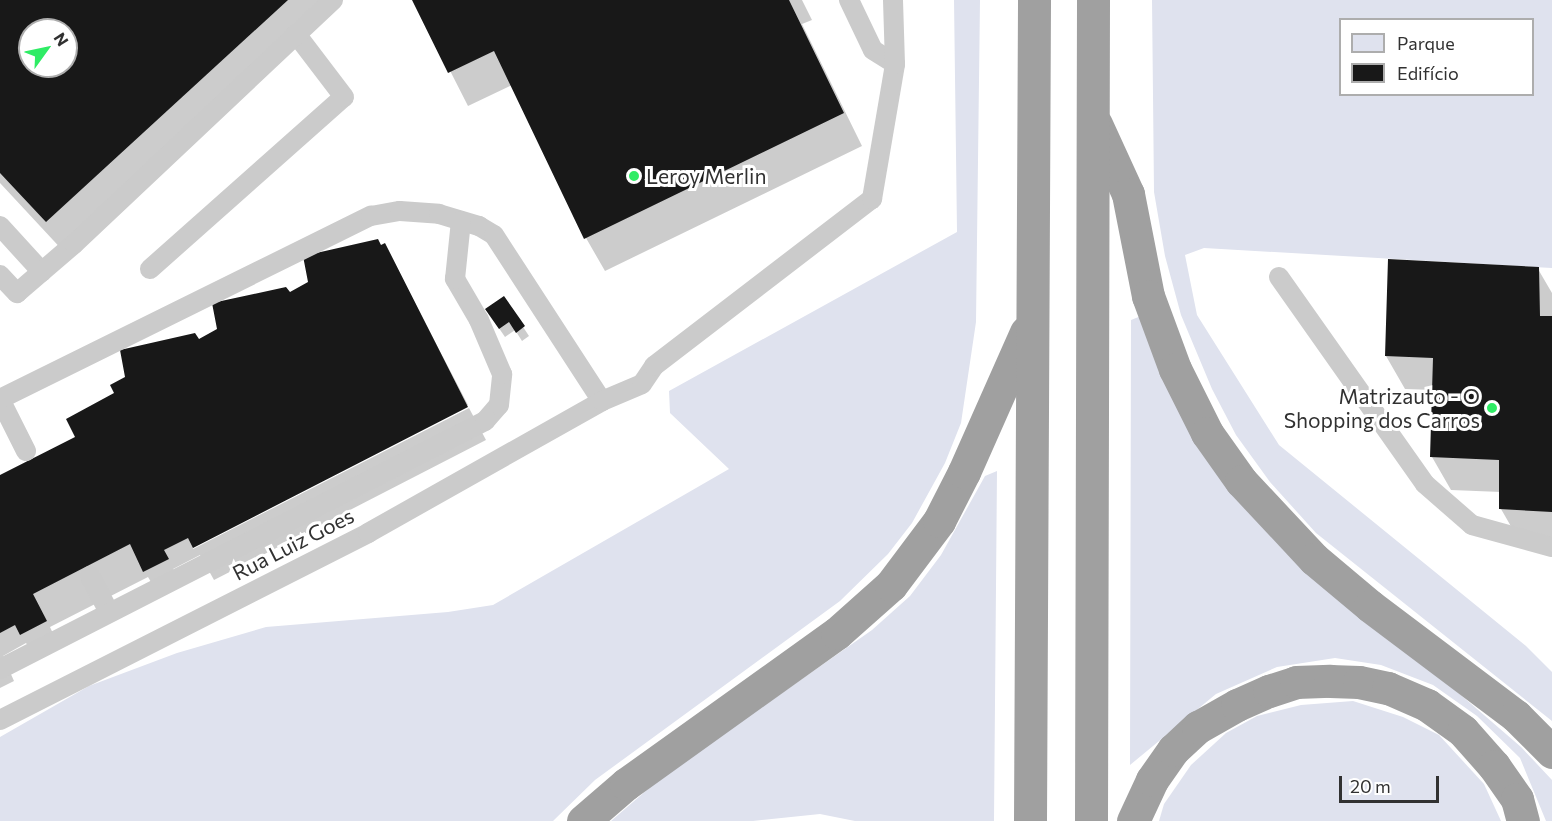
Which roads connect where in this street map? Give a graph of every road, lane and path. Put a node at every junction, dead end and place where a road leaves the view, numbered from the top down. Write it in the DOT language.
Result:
graph roads {
  1 [pos="333,0"];
  2 [pos="849,0"];
  3 [pos="893,0"];
  4 [pos="1034,0"];
  5 [pos="1093,0"];
  6 [pos="296,34"];
  7 [pos="895,64"];
  8 [pos="1092,115"];
  9 [pos="461,221"];
  10 [pos="0,226"];
  11 [pos="150,269"];
  12 [pos="42,272"];
  13 [pos="0,275"];
  14 [pos="1279,277"];
  15 [pos="1030,322"];
  16 [pos="602,401"];
  17 [pos="26,451"];
  18 [pos="1552,547"];
  19 [pos="90,576"];
  20 [pos="109,612"];
  21 [pos="0,669"];
  22 [pos="0,720"];
  23 [pos="1552,752"];
  24 [pos="583,821"];
  25 [pos="1030,821"];
  26 [pos="1091,821"];
  27 [pos="1133,821"];
  28 [pos="1523,821"];
  1 -- 6 [label="lane"];
  2 -- 7 [label="lane"];
  3 -- 7 [label="lane, Rua Luiz Goes"];
  4 -- 15 [label="highway"];
  5 -- 8 [label="highway"];
  6 -- 11 [label="lane"];
  6 -- 12 [label="lane"];
  7 -- 16 [label="lane, Rua Luiz Goes"];
  8 -- 23 [label="highway"];
  8 -- 26 [label="highway"];
  9 -- 16 [label="lane"];
  9 -- 17 [label="lane"];
  9 -- 20 [label="lane"];
  10 -- 12 [label="lane"];
  12 -- 13 [label="lane"];
  14 -- 18 [label="lane"];
  15 -- 24 [label="highway"];
  15 -- 25 [label="highway"];
  16 -- 22 [label="lane, Rua Luiz Goes"];
  19 -- 20 [label="lane"];
  20 -- 21 [label="lane"];
  27 -- 28 [label="highway"];
}
